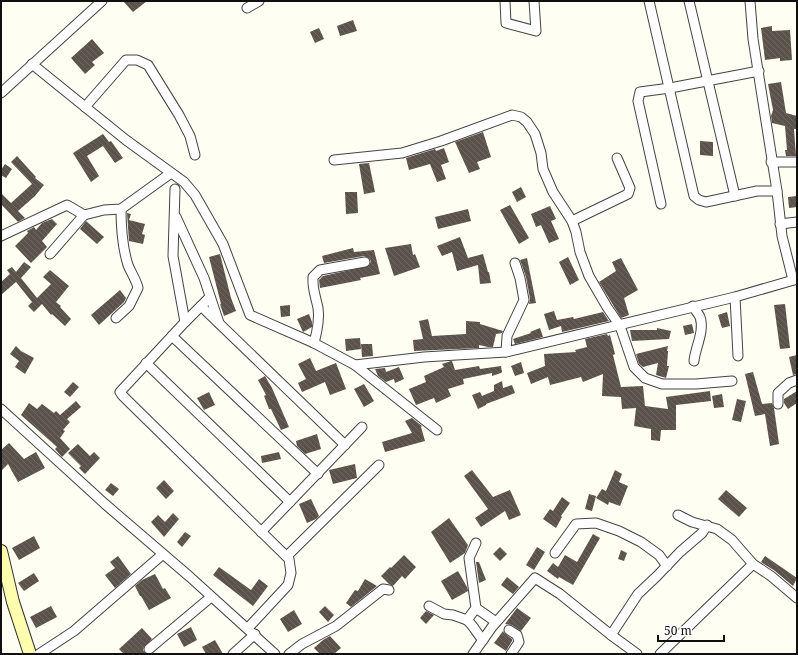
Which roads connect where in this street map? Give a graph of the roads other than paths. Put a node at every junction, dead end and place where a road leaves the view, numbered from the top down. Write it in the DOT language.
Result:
graph roads {
  1 [pos="102,1"];
  2 [pos="259,1"];
  3 [pos="505,1"];
  4 [pos="534,1"];
  5 [pos="649,1"];
  6 [pos="690,1"];
  7 [pos="750,1"];
  8 [pos="247,8"];
  9 [pos="32,64"];
  10 [pos="759,71"];
  11 [pos="708,80"];
  12 [pos="670,88"];
  13 [pos="1,93"];
  14 [pos="85,107"];
  15 [pos="195,155"];
  16 [pos="617,158"];
  17 [pos="334,160"];
  18 [pos="771,162"];
  19 [pos="797,162"];
  20 [pos="172,173"];
  21 [pos="175,189"];
  22 [pos="776,191"];
  23 [pos="735,196"];
  24 [pos="661,204"];
  25 [pos="121,209"];
  26 [pos="84,215"];
  27 [pos="175,215"];
  28 [pos="572,221"];
  29 [pos="797,222"];
  30 [pos="780,224"];
  31 [pos="1,236"];
  32 [pos="50,254"];
  33 [pos="365,262"];
  34 [pos="515,263"];
  35 [pos="795,280"];
  36 [pos="210,297"];
  37 [pos="735,297"];
  38 [pos="201,306"];
  39 [pos="693,306"];
  40 [pos="116,318"];
  41 [pos="185,322"];
  42 [pos="219,324"];
  43 [pos="620,326"];
  44 [pos="172,336"];
  45 [pos="314,343"];
  46 [pos="506,352"];
  47 [pos="738,356"];
  48 [pos="694,362"];
  49 [pos="146,363"];
  50 [pos="355,365"];
  51 [pos="797,380"];
  52 [pos="732,381"];
  53 [pos="778,404"];
  54 [pos="1,409"];
  55 [pos="362,427"];
  56 [pos="437,430"];
  57 [pos="345,445"];
  58 [pos="378,466"];
  59 [pos="318,474"];
  60 [pos="290,502"];
  61 [pos="678,516"];
  62 [pos="707,526"];
  63 [pos="261,532"];
  64 [pos="476,542"];
  65 [pos="1,551"];
  66 [pos="555,553"];
  67 [pos="163,554"];
  68 [pos="287,556"];
  69 [pos="753,564"];
  70 [pos="667,566"];
  71 [pos="389,590"];
  72 [pos="211,597"];
  73 [pos="797,598"];
  74 [pos="429,606"];
  75 [pos="476,608"];
  76 [pos="468,620"];
  77 [pos="496,622"];
  78 [pos="509,630"];
  79 [pos="251,632"];
  80 [pos="611,635"];
  81 [pos="483,640"];
  82 [pos="148,649"];
  83 [pos="30,654"];
  84 [pos="39,654"];
  85 [pos="233,654"];
  86 [pos="275,654"];
  87 [pos="289,654"];
  88 [pos="473,654"];
  89 [pos="511,654"];
  90 [pos="637,654"];
  91 [pos="660,654"];
  1 -- 9 [label="street"];
  2 -- 8 [label="street"];
  3 -- 4 [label="street"];
  5 -- 12 [label="street"];
  6 -- 11 [label="street"];
  7 -- 10 [label="street"];
  9 -- 13 [label="street"];
  9 -- 14 [label="street"];
  10 -- 11 [label="street"];
  10 -- 18 [label="street"];
  11 -- 12 [label="street"];
  11 -- 23 [label="street"];
  12 -- 23 [label="street"];
  12 -- 24 [label="street"];
  14 -- 15 [label="street"];
  14 -- 20 [label="street"];
  16 -- 28 [label="street"];
  17 -- 28 [label="street"];
  18 -- 19 [label="street"];
  18 -- 22 [label="street"];
  20 -- 25 [label="street"];
  20 -- 45 [label="street"];
  21 -- 27 [label="street"];
  22 -- 23 [label="street"];
  22 -- 30 [label="street"];
  25 -- 26 [label="street"];
  25 -- 40 [label="street"];
  26 -- 31 [label="street"];
  26 -- 32 [label="street"];
  27 -- 36 [label="street"];
  27 -- 41 [label="street"];
  28 -- 43 [label="street"];
  29 -- 30 [label="street"];
  30 -- 35 [label="street"];
  33 -- 45 [label="street"];
  34 -- 46 [label="street"];
  35 -- 37 [label="street"];
  36 -- 38 [label="street"];
  36 -- 42 [label="street"];
  37 -- 39 [label="street"];
  37 -- 47 [label="street"];
  38 -- 41 [label="street"];
  38 -- 42 [label="street"];
  39 -- 43 [label="street"];
  39 -- 48 [label="street"];
  41 -- 44 [label="street"];
  42 -- 57 [label="street"];
  43 -- 46 [label="street"];
  43 -- 52 [label="street"];
  44 -- 49 [label="street"];
  44 -- 59 [label="street"];
  45 -- 50 [label="street"];
  46 -- 50 [label="street"];
  49 -- 60 [label="street"];
  49 -- 63 [label="street"];
  50 -- 56 [label="street"];
  51 -- 53 [label="street"];
  54 -- 67 [label="street"];
  55 -- 57 [label="street"];
  57 -- 59 [label="street"];
  58 -- 68 [label="street"];
  59 -- 60 [label="street"];
  60 -- 63 [label="street"];
  61 -- 62 [label="street"];
  62 -- 69 [label="street"];
  62 -- 70 [label="street"];
  63 -- 68 [label="street"];
  64 -- 75 [label="street"];
  65 -- 83 [label="street"];
  66 -- 70 [label="street"];
  67 -- 72 [label="street"];
  67 -- 84 [label="street"];
  68 -- 79 [label="street"];
  69 -- 73 [label="street"];
  69 -- 91 [label="street"];
  70 -- 80 [label="street"];
  71 -- 87 [label="street"];
  72 -- 79 [label="street"];
  72 -- 82 [label="street"];
  74 -- 76 [label="street"];
  75 -- 76 [label="street"];
  75 -- 77 [label="street"];
  76 -- 81 [label="street"];
  77 -- 80 [label="street"];
  77 -- 81 [label="street"];
  78 -- 89 [label="street"];
  79 -- 85 [label="street"];
  79 -- 86 [label="street"];
  80 -- 90 [label="street"];
  81 -- 88 [label="street"];
}
